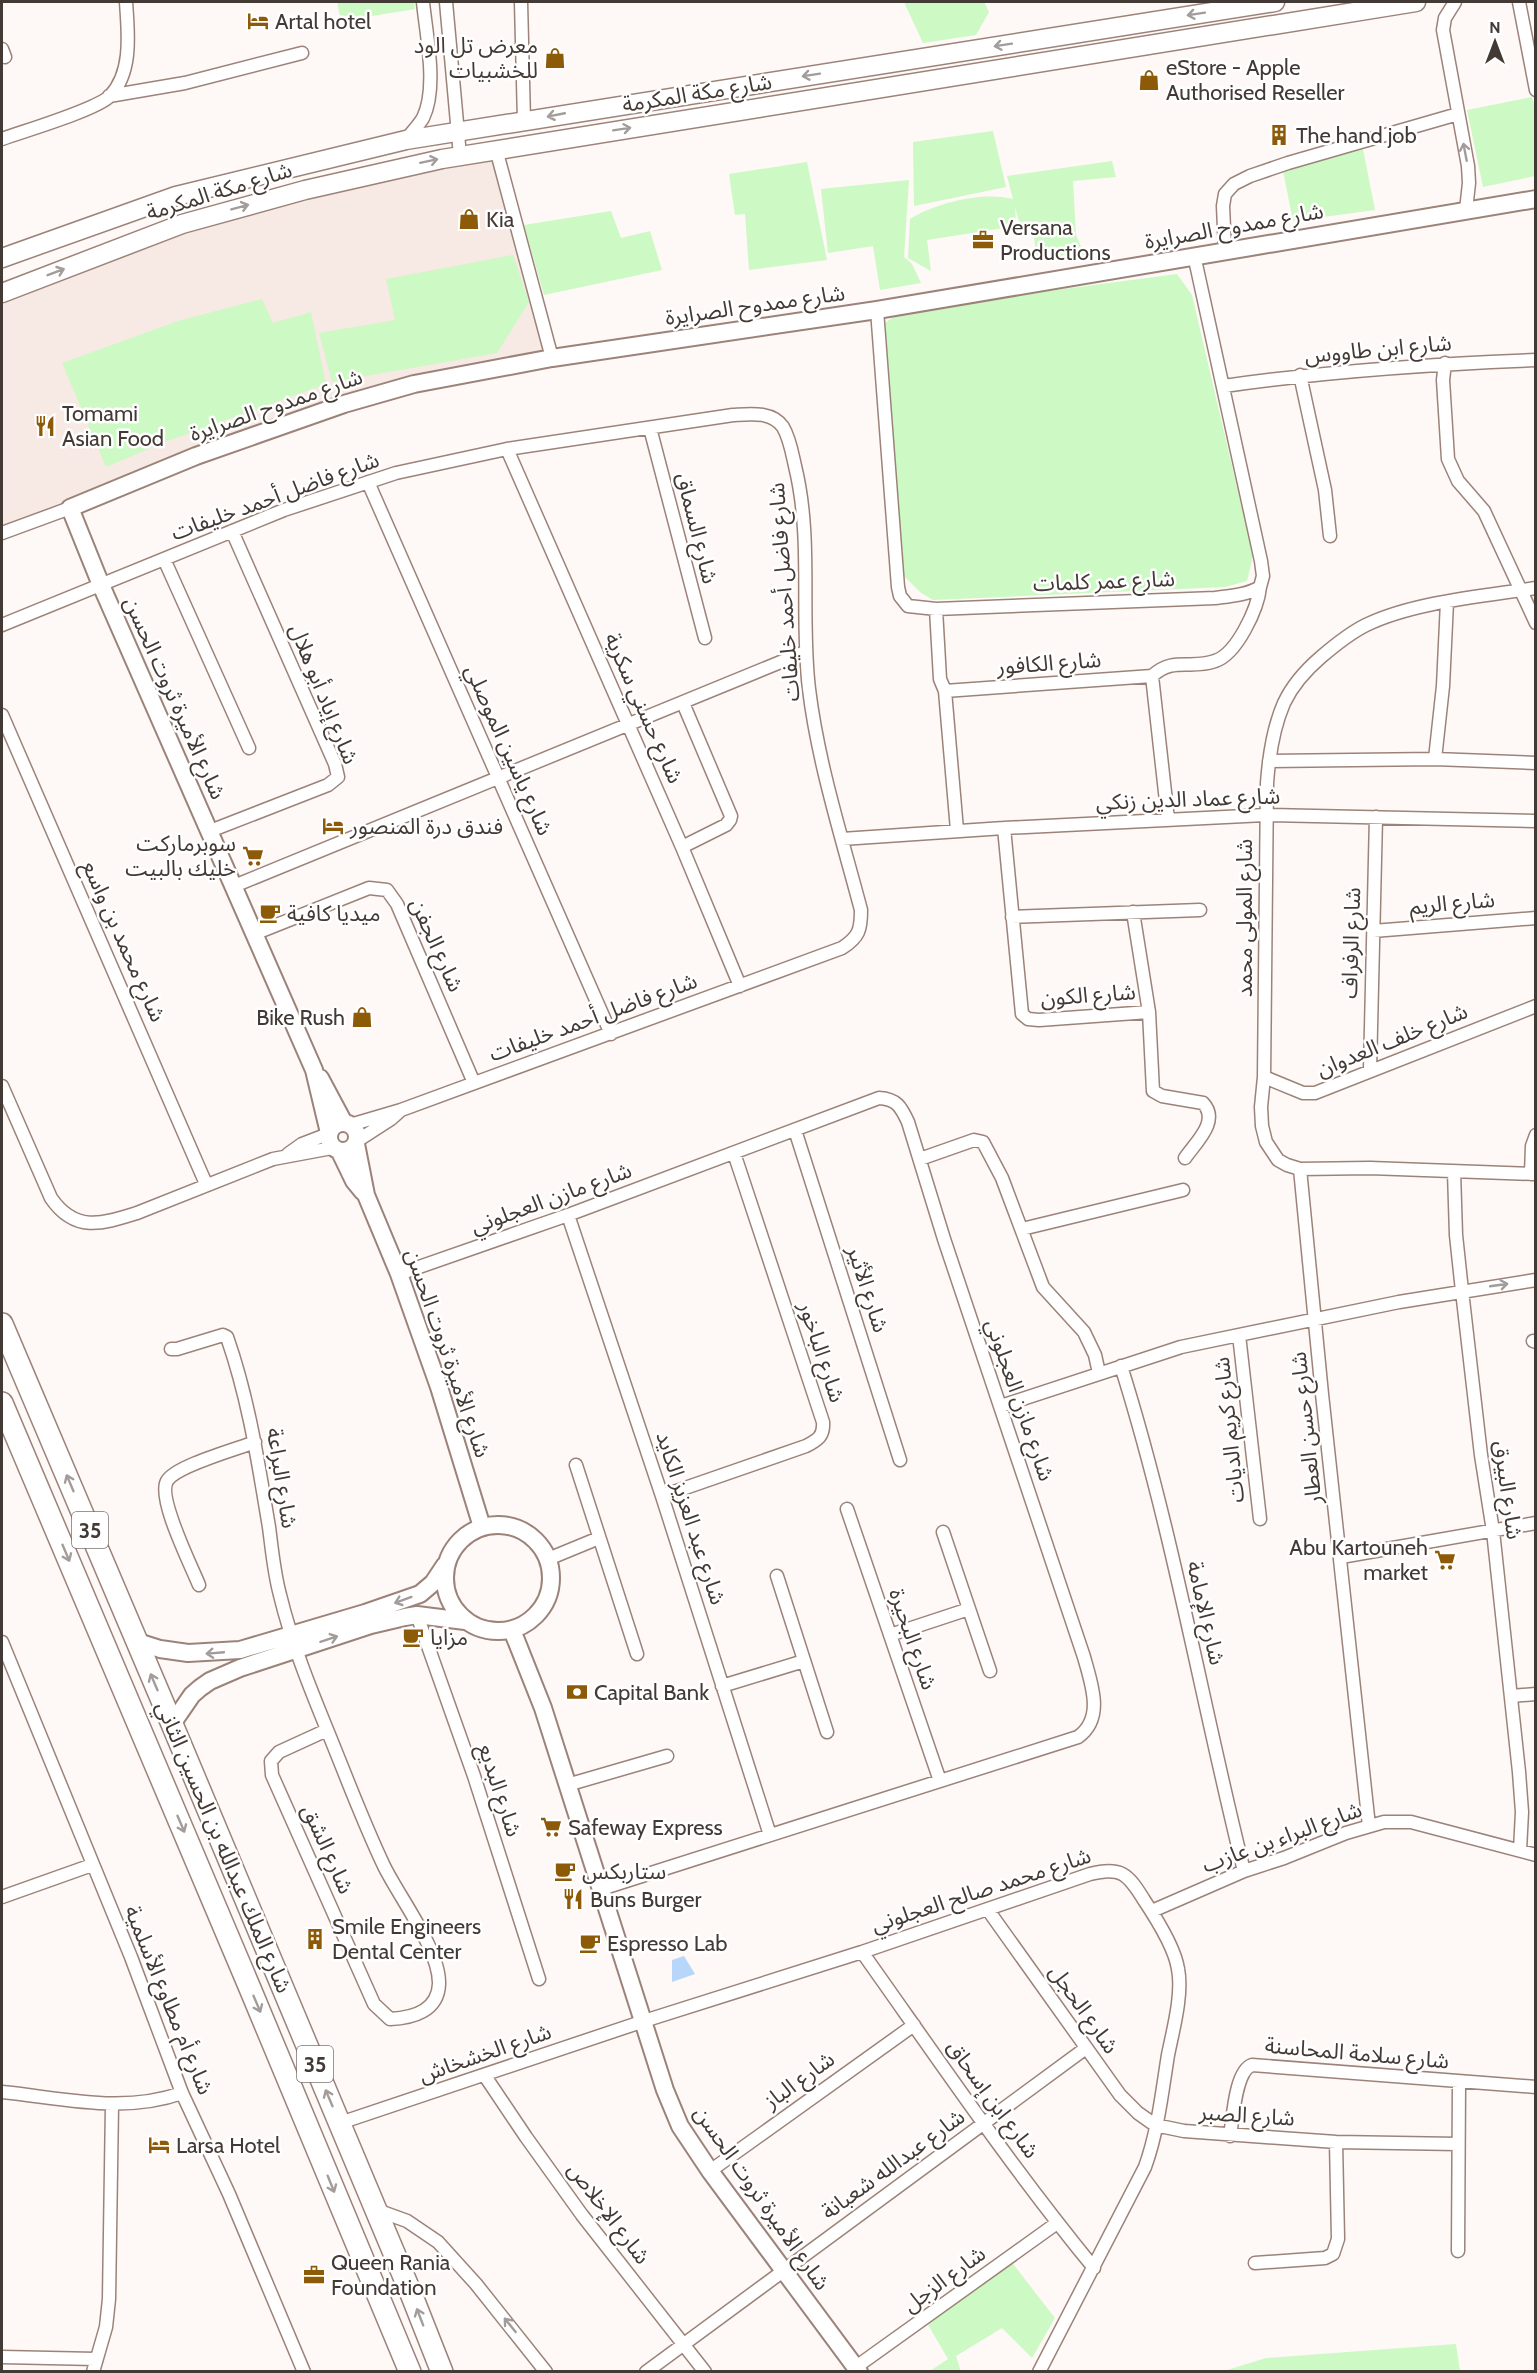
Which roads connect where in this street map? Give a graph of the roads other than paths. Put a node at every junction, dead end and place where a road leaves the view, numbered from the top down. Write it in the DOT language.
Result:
graph roads {
  1 [pos="126,2"];
  2 [pos="423,2"];
  3 [pos="446,2"];
  4 [pos="521,2"];
  5 [pos="1275,2"];
  6 [pos="1416,2"];
  7 [pos="1455,2"];
  8 [pos="1519,2"];
  9 [pos="302,53"];
  10 [pos="1536,90"];
  11 [pos="110,96"];
  12 [pos="1458,114"];
  13 [pos="524,121"];
  14 [pos="457,131"];
  15 [pos="2,139"];
  16 [pos="406,140"];
  17 [pos="496,149"];
  18 [pos="460,156"];
  19 [pos="1536,200"];
  20 [pos="1466,210"];
  21 [pos="1225,250"];
  22 [pos="1194,255"];
  23 [pos="2,258"];
  24 [pos="2,292"];
  25 [pos="878,310"];
  26 [pos="552,358"];
  27 [pos="1536,360"];
  28 [pos="1444,363"];
  29 [pos="1299,375"];
  30 [pos="1224,387"];
  31 [pos="650,428"];
  32 [pos="507,449"];
  33 [pos="368,482"];
  34 [pos="70,508"];
  35 [pos="232,531"];
  36 [pos="2,533"];
  37 [pos="1330,536"];
  38 [pos="164,559"];
  39 [pos="101,585"];
  40 [pos="1260,587"];
  41 [pos="1536,588"];
  42 [pos="1519,590"];
  43 [pos="1447,602"];
  44 [pos="936,609"];
  45 [pos="1536,623"];
  46 [pos="2,625"];
  47 [pos="705,638"];
  48 [pos="805,652"];
  49 [pos="1152,676"];
  50 [pos="945,691"];
  51 [pos="683,703"];
  52 [pos="2,715"];
  53 [pos="629,726"];
  54 [pos="249,748"];
  55 [pos="1435,759"];
  56 [pos="1269,761"];
  57 [pos="1536,763"];
  58 [pos="498,779"];
  59 [pos="1265,815"];
  60 [pos="1376,817"];
  61 [pos="1168,819"];
  62 [pos="1536,821"];
  63 [pos="1004,828"];
  64 [pos="210,831"];
  65 [pos="957,831"];
  66 [pos="842,839"];
  67 [pos="682,847"];
  68 [pos="234,886"];
  69 [pos="1200,910"];
  70 [pos="1133,912"];
  71 [pos="1012,917"];
  72 [pos="1536,918"];
  73 [pos="1373,931"];
  74 [pos="255,934"];
  75 [pos="740,986"];
  76 [pos="1536,1006"];
  77 [pos="1149,1012"];
  78 [pos="611,1034"];
  79 [pos="314,1070"];
  80 [pos="1370,1070"];
  81 [pos="1264,1077"];
  82 [pos="474,1083"];
  83 [pos="2,1086"];
  84 [pos="401,1110"];
  85 [pos="347,1124"];
  86 [pos="795,1130"];
  87 [pos="1536,1135"];
  88 [pos="332,1142"];
  89 [pos="356,1142"];
  90 [pos="734,1153"];
  91 [pos="1185,1158"];
  92 [pos="920,1159"];
  93 [pos="1300,1169"];
  94 [pos="1454,1172"];
  95 [pos="1533,1174"];
  96 [pos="206,1184"];
  97 [pos="1183,1190"];
  98 [pos="366,1195"];
  99 [pos="568,1215"];
  100 [pos="1022,1229"];
  101 [pos="399,1274"];
  102 [pos="1536,1280"];
  103 [pos="1462,1291"];
  104 [pos="1316,1318"];
  105 [pos="2,1324"];
  106 [pos="1239,1335"];
  107 [pos="171,1349"];
  108 [pos="1120,1366"];
  109 [pos="1099,1373"];
  110 [pos="2,1403"];
  111 [pos="1001,1406"];
  112 [pos="255,1442"];
  113 [pos="900,1460"];
  114 [pos="576,1465"];
  115 [pos="663,1496"];
  116 [pos="847,1509"];
  117 [pos="1260,1520"];
  118 [pos="1536,1523"];
  119 [pos="482,1527"];
  120 [pos="1493,1531"];
  121 [pos="944,1532"];
  122 [pos="599,1538"];
  123 [pos="1341,1557"];
  124 [pos="548,1559"];
  125 [pos="446,1564"];
  126 [pos="777,1576"];
  127 [pos="199,1585"];
  128 [pos="969,1609"];
  129 [pos="417,1615"];
  130 [pos="465,1621"];
  131 [pos="512,1630"];
  132 [pos="890,1635"];
  133 [pos="138,1642"];
  134 [pos="295,1642"];
  135 [pos="2,1644"];
  136 [pos="637,1654"];
  137 [pos="804,1661"];
  138 [pos="990,1671"];
  139 [pos="722,1686"];
  140 [pos="1536,1694"];
  141 [pos="1511,1696"];
  142 [pos="172,1724"];
  143 [pos="327,1730"];
  144 [pos="827,1732"];
  145 [pos="667,1756"];
  146 [pos="939,1781"];
  147 [pos="567,1785"];
  148 [pos="1370,1826"];
  149 [pos="770,1835"];
  150 [pos="1520,1850"];
  151 [pos="1536,1855"];
  152 [pos="92,1865"];
  153 [pos="1244,1871"];
  154 [pos="601,1889"];
  155 [pos="2,1897"];
  156 [pos="988,1910"];
  157 [pos="1152,1911"];
  158 [pos="862,1952"];
  159 [pos="539,1979"];
  160 [pos="644,2021"];
  161 [pos="914,2025"];
  162 [pos="1086,2048"];
  163 [pos="485,2076"];
  164 [pos="1459,2082"];
  165 [pos="1536,2087"];
  166 [pos="2,2092"];
  167 [pos="182,2093"];
  168 [pos="112,2105"];
  169 [pos="340,2123"];
  170 [pos="983,2124"];
  171 [pos="1155,2125"];
  172 [pos="1230,2136"];
  173 [pos="1336,2142"];
  174 [pos="1458,2144"];
  175 [pos="710,2171"];
  176 [pos="374,2209"];
  177 [pos="1057,2223"];
  178 [pos="1458,2251"];
  179 [pos="1255,2263"];
  180 [pos="1094,2268"];
  181 [pos="783,2271"];
  182 [pos="685,2345"];
  183 [pos="2,2357"];
  184 [pos="95,2366"];
  185 [pos="857,2369"];
  186 [pos="304,2372"];
  187 [pos="410,2372"];
  188 [pos="442,2372"];
  189 [pos="546,2372"];
  190 [pos="646,2372"];
  191 [pos="705,2372"];
  192 [pos="1040,2372"];
  1 -- 11 [label="street"];
  2 -- 16 [label="street"];
  3 -- 14 [label="street"];
  4 -- 13 [label="street"];
  5 -- 13 [label="main road, شارع مكة المكرمة, one-way"];
  17 -- 6 [label="main road, شارع مكة المكرمة, one-way"];
  7 -- 12 [label="street"];
  8 -- 10 [label="street"];
  9 -- 11 [label="street"];
  11 -- 15 [label="street"];
  20 -- 12 [label="street, one-way"];
  12 -- 21 [label="street"];
  13 -- 14 [label="main road, شارع مكة المكرمة"];
  14 -- 16 [label="main road, شارع مكة المكرمة"];
  14 -- 18 [label="street"];
  16 -- 23 [label="main road, شارع مكة المكرمة"];
  17 -- 18 [label="main road, شارع مكة المكرمة"];
  17 -- 26 [label="street"];
  24 -- 18 [label="main road, شارع مكة المكرمة, one-way"];
  19 -- 20 [label="street, شارع ممدوح الصرايرة"];
  20 -- 21 [label="street, شارع ممدوح الصرايرة"];
  21 -- 22 [label="street, شارع ممدوح الصرايرة"];
  22 -- 25 [label="street, شارع ممدوح الصرايرة"];
  22 -- 30 [label="street"];
  25 -- 26 [label="street, شارع ممدوح الصرايرة"];
  25 -- 44 [label="street, شارع عمر كلمات"];
  26 -- 34 [label="street, شارع ممدوح الصرايرة"];
  27 -- 28 [label="street, شارع ابن طاووس"];
  28 -- 29 [label="street, شارع ابن طاووس"];
  28 -- 42 [label="street"];
  29 -- 30 [label="street, شارع ابن طاووس"];
  29 -- 37 [label="street"];
  30 -- 40 [label="street"];
  31 -- 32 [label="street, شارع فاضل أحمد خليفات"];
  31 -- 47 [label="street, شارع السماق"];
  31 -- 48 [label="street, شارع فاضل أحمد خليفات"];
  32 -- 33 [label="street, شارع فاضل أحمد خليفات"];
  32 -- 53 [label="street, شارع حسني سكرية"];
  33 -- 35 [label="street, شارع فاضل أحمد خليفات"];
  33 -- 58 [label="street, شارع ياسين الموصلي"];
  34 -- 36 [label="street, شارع ممدوح الصرايرة"];
  34 -- 39 [label="street, شارع الأميرة ثروت الحسن"];
  35 -- 38 [label="street, شارع فاضل أحمد خليفات"];
  35 -- 64 [label="street, شارع إياد أبو هلال"];
  38 -- 39 [label="street, شارع فاضل أحمد خليفات"];
  38 -- 54 [label="street"];
  39 -- 46 [label="street, شارع فاضل أحمد خليفات"];
  39 -- 64 [label="street, شارع الأميرة ثروت الحسن"];
  40 -- 44 [label="street, شارع عمر كلمات"];
  40 -- 49 [label="street, شارع الكافور"];
  41 -- 42 [label="street, شارع المولى محمد"];
  42 -- 43 [label="street, شارع المولى محمد"];
  42 -- 45 [label="street"];
  43 -- 55 [label="street"];
  43 -- 56 [label="street, شارع المولى محمد"];
  44 -- 50 [label="street"];
  48 -- 51 [label="street"];
  48 -- 66 [label="street, شارع فاضل أحمد خليفات"];
  49 -- 50 [label="street, شارع الكافور"];
  49 -- 61 [label="street"];
  50 -- 65 [label="street"];
  51 -- 53 [label="street"];
  51 -- 67 [label="street"];
  52 -- 96 [label="street, شارع محمد بن واسع"];
  53 -- 58 [label="street"];
  53 -- 67 [label="street, شارع حسني سكرية"];
  55 -- 56 [label="street"];
  55 -- 57 [label="street"];
  56 -- 59 [label="street, شارع المولى محمد"];
  58 -- 68 [label="street"];
  58 -- 78 [label="street, شارع ياسين الموصلي"];
  59 -- 60 [label="street, شارع عماد الدين زنكي"];
  59 -- 61 [label="street, شارع عماد الدين زنكي"];
  59 -- 81 [label="street, شارع المولى محمد"];
  60 -- 62 [label="street, شارع عماد الدين زنكي"];
  60 -- 73 [label="street, شارع الرفراف"];
  61 -- 63 [label="street, شارع عماد الدين زنكي"];
  63 -- 65 [label="street, شارع عماد الدين زنكي"];
  63 -- 71 [label="street, شارع الكون"];
  64 -- 68 [label="street, شارع الأميرة ثروت الحسن"];
  65 -- 66 [label="street, شارع عماد الدين زنكي"];
  66 -- 75 [label="street, شارع فاضل أحمد خليفات"];
  67 -- 75 [label="street, شارع حسني سكرية"];
  68 -- 74 [label="street, شارع الأميرة ثروت الحسن"];
  69 -- 70 [label="street"];
  70 -- 71 [label="street"];
  70 -- 77 [label="street, شارع الكون"];
  71 -- 77 [label="street, شارع الكون"];
  72 -- 73 [label="street, شارع الريم"];
  73 -- 80 [label="street, شارع الرفراف"];
  74 -- 79 [label="street, شارع الأميرة ثروت الحسن"];
  74 -- 82 [label="street, شارع الجفن"];
  75 -- 78 [label="street, شارع فاضل أحمد خليفات"];
  76 -- 80 [label="street, شارع خلف العدوان"];
  77 -- 91 [label="street, شارع الكون"];
  78 -- 82 [label="street, شارع فاضل أحمد خليفات"];
  79 -- 85 [label="street, شارع الأميرة ثروت الحسن"];
  79 -- 88 [label="street, شارع الأميرة ثروت الحسن"];
  80 -- 81 [label="street, شارع خلف العدوان"];
  81 -- 93 [label="street, شارع المولى محمد"];
  82 -- 84 [label="street, شارع فاضل أحمد خليفات"];
  83 -- 96 [label="street"];
  84 -- 85 [label="street, شارع فاضل أحمد خليفات"];
  84 -- 89 [label="street, شارع فاضل أحمد خليفات"];
  85 -- 88 [label="street"];
  85 -- 89 [label="street"];
  86 -- 90 [label="street, شارع مازن العجلوني"];
  86 -- 92 [label="street, شارع مازن العجلوني"];
  86 -- 113 [label="street, شارع الأثير"];
  87 -- 95 [label="street"];
  88 -- 89 [label="street"];
  88 -- 96 [label="street"];
  88 -- 98 [label="street, شارع الأميرة ثروت الحسن"];
  89 -- 98 [label="street, شارع الأميرة ثروت الحسن"];
  90 -- 99 [label="street, شارع مازن العجلوني"];
  90 -- 115 [label="street, شارع الباخور"];
  92 -- 100 [label="street"];
  92 -- 111 [label="street, شارع مازن العجلوني"];
  93 -- 94 [label="street, شارع المولى محمد"];
  93 -- 104 [label="street, شارع حسن العطار"];
  94 -- 95 [label="street, شارع المولى محمد"];
  94 -- 103 [label="street, شارع البيرق"];
  97 -- 100 [label="street"];
  98 -- 101 [label="street, شارع الأميرة ثروت الحسن"];
  99 -- 101 [label="street, شارع مازن العجلوني"];
  99 -- 115 [label="street, شارع عبد العزيز الكايد"];
  100 -- 109 [label="street"];
  101 -- 119 [label="street, شارع الأميرة ثروت الحسن"];
  103 -- 102 [label="street, one-way"];
  103 -- 104 [label="street"];
  103 -- 120 [label="street, شارع البيرق"];
  104 -- 106 [label="street"];
  104 -- 123 [label="street, شارع حسن العطار"];
  133 -- 105 [label="highway, شارع الملك عبدالله بن الحسين الثاني / 35, one-way"];
  106 -- 108 [label="street"];
  106 -- 117 [label="street, شارع كريم الديات"];
  107 -- 112 [label="street, شارع البراعة"];
  108 -- 109 [label="street"];
  108 -- 153 [label="street, شارع الإمامة"];
  109 -- 111 [label="street"];
  110 -- 187 [label="highway, شارع الملك عبدالله بن الحسين الثاني / 35, one-way"];
  111 -- 146 [label="street, شارع مازن العجلوني"];
  112 -- 127 [label="street"];
  112 -- 134 [label="street, شارع البراعة"];
  114 -- 122 [label="street"];
  115 -- 139 [label="street, شارع عبد العزيز الكايد"];
  116 -- 132 [label="street, شارع البحيرة"];
  118 -- 120 [label="street"];
  119 -- 124 [label="street"];
  119 -- 125 [label="street"];
  120 -- 123 [label="street"];
  120 -- 141 [label="street, شارع البيرق"];
  121 -- 128 [label="street"];
  122 -- 124 [label="street"];
  122 -- 136 [label="street"];
  123 -- 148 [label="street, شارع حسن العطار"];
  124 -- 131 [label="street"];
  125 -- 130 [label="street"];
  125 -- 134 [label="street, one-way"];
  126 -- 137 [label="street"];
  128 -- 132 [label="street"];
  128 -- 138 [label="street"];
  129 -- 130 [label="street"];
  134 -- 129 [label="street, one-way"];
  129 -- 159 [label="street, شارع البديع"];
  130 -- 131 [label="street"];
  131 -- 147 [label="street, شارع الأميرة ثروت الحسن"];
  132 -- 146 [label="street, شارع البحيرة"];
  134 -- 133 [label="street, one-way"];
  142 -- 133 [label="highway, شارع الملك عبدالله بن الحسين الثاني / 35, one-way"];
  134 -- 142 [label="street"];
  134 -- 143 [label="street, شارع الشق"];
  135 -- 152 [label="street, شارع أم مطاوع الأسلمية"];
  137 -- 139 [label="street"];
  137 -- 144 [label="street"];
  139 -- 149 [label="street, شارع عبد العزيز الكايد"];
  140 -- 141 [label="street"];
  141 -- 150 [label="street, شارع البيرق"];
  169 -- 142 [label="highway, شارع الملك عبدالله بن الحسين الثاني / 35, one-way"];
  143 -- 143 [label="street, شارع الشق"];
  145 -- 147 [label="street"];
  146 -- 149 [label="street, شارع مازن العجلوني"];
  147 -- 154 [label="street, شارع الأميرة ثروت الحسن"];
  148 -- 150 [label="street, شارع البراء بن عازب"];
  148 -- 153 [label="street, شارع البراء بن عازب"];
  149 -- 154 [label="street, شارع مازن العجلوني"];
  150 -- 151 [label="street, شارع البراء بن عازب"];
  152 -- 155 [label="street"];
  152 -- 167 [label="street, شارع أم مطاوع الأسلمية"];
  153 -- 157 [label="street, شارع البراء بن عازب"];
  154 -- 160 [label="street, شارع الأميرة ثروت الحسن"];
  156 -- 157 [label="street, شارع محمد صالح العجلوني"];
  156 -- 158 [label="street, شارع محمد صالح العجلوني"];
  156 -- 162 [label="street, شارع الحجل"];
  157 -- 171 [label="street, شارع محمد صالح العجلوني"];
  158 -- 160 [label="street, شارع محمد صالح العجلوني"];
  158 -- 161 [label="street, شارع ابن إسحاق"];
  160 -- 163 [label="street, شارع الخشخاش"];
  160 -- 175 [label="street, شارع الأميرة ثروت الحسن"];
  161 -- 170 [label="street, شارع ابن إسحاق"];
  161 -- 175 [label="street, شارع الباز"];
  162 -- 170 [label="street, شارع عبدالله شعبانة"];
  162 -- 171 [label="street, شارع الحجل"];
  163 -- 169 [label="street, شارع الخشخاش"];
  163 -- 182 [label="street, شارع الإخلاص"];
  164 -- 165 [label="street, شارع سلامة المحاسنة"];
  164 -- 172 [label="street, شارع سلامة المحاسنة"];
  164 -- 174 [label="street"];
  166 -- 168 [label="street"];
  167 -- 168 [label="street"];
  167 -- 186 [label="street, شارع أم مطاوع الأسلمية"];
  168 -- 184 [label="street"];
  169 -- 176 [label="highway, شارع الملك عبدالله بن الحسين الثاني / 35"];
  170 -- 177 [label="street, شارع ابن إسحاق"];
  170 -- 181 [label="street, شارع عبدالله شعبانة"];
  171 -- 172 [label="street, شارع الصبر"];
  171 -- 180 [label="street, شارع محمد صالح العجلوني"];
  172 -- 173 [label="street, شارع الصبر"];
  173 -- 174 [label="street, شارع الصبر"];
  173 -- 179 [label="street"];
  174 -- 178 [label="street"];
  175 -- 181 [label="street, شارع الأميرة ثروت الحسن"];
  188 -- 176 [label="highway, شارع الملك عبدالله بن الحسين الثاني / 35, one-way"];
  189 -- 176 [label="street, one-way"];
  177 -- 180 [label="street, شارع ابن إسحاق"];
  177 -- 185 [label="street, شارع الزجل"];
  180 -- 192 [label="street, شارع محمد صالح العجلوني"];
  181 -- 182 [label="street, شارع عبدالله شعبانة"];
  181 -- 185 [label="street, شارع الأميرة ثروت الحسن"];
  182 -- 190 [label="street, شارع عبدالله شعبانة"];
  182 -- 191 [label="street, شارع الإخلاص"];
  183 -- 184 [label="street"];
}
